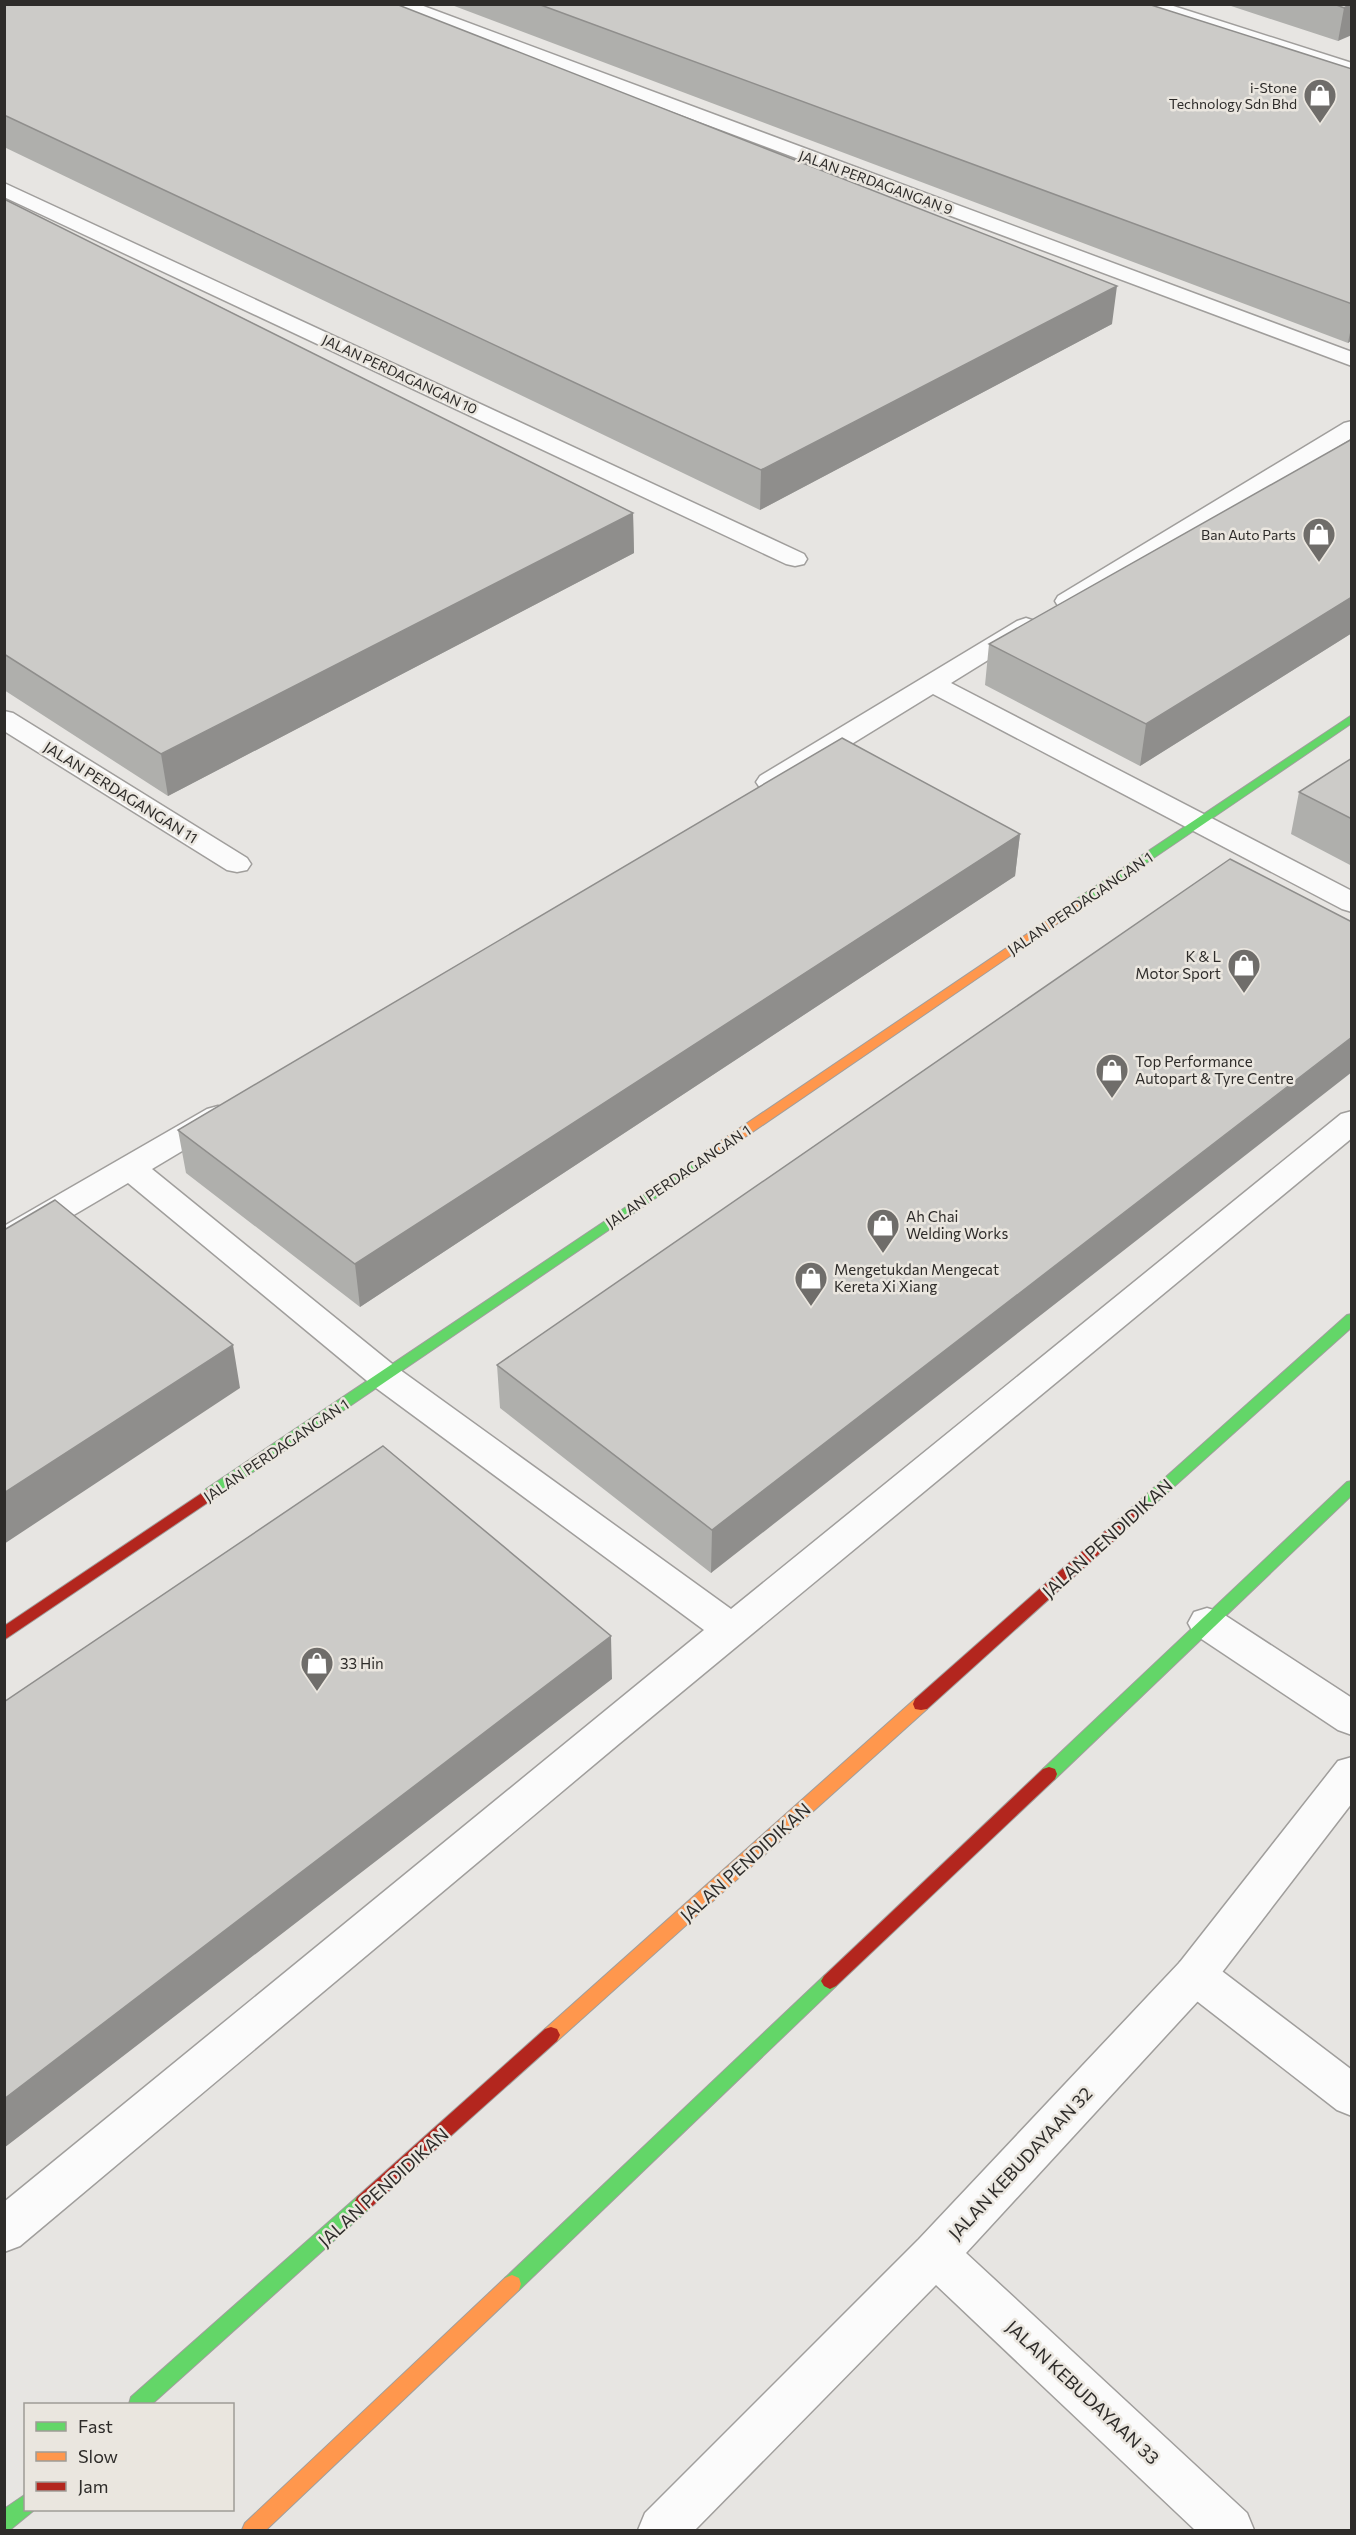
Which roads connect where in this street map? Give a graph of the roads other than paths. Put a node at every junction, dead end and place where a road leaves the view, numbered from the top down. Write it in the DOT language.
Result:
graph roads {
  1 [pos="400,4"];
  2 [pos="1148,4"];
  3 [pos="1352,69"];
  4 [pos="4,189"];
  5 [pos="1352,360"];
  6 [pos="1352,428"];
  7 [pos="795,559"];
  8 [pos="932,683"];
  9 [pos="1352,718"];
  10 [pos="4,719"];
  11 [pos="750,794"];
  12 [pos="1198,823"];
  13 [pos="237,864"];
  14 [pos="1352,903"];
  15 [pos="243,1101"];
  16 [pos="1352,1121"];
  17 [pos="131,1169"];
  18 [pos="4,1241"];
  19 [pos="1352,1319"];
  20 [pos="384,1376"];
  21 [pos="1352,1486"];
  22 [pos="1207,1623"];
  23 [pos="731,1629"];
  24 [pos="4,1634"];
  25 [pos="1352,1719"];
  26 [pos="1352,1773"];
  27 [pos="1195,1975"];
  28 [pos="1352,2096"];
  29 [pos="4,2231"];
  30 [pos="935,2254"];
  31 [pos="139,2403"];
  32 [pos="24,2506"];
  33 [pos="4,2522"];
  34 [pos="252,2530"];
  35 [pos="662,2530"];
  36 [pos="1230,2530"];
  1 -- 5 [label="street, JALAN PERDAGANGAN 9"];
  2 -- 3 [label="street"];
  4 -- 7 [label="street, JALAN PERDAGANGAN 10"];
  6 -- 8 [label="street"];
  8 -- 11 [label="street"];
  8 -- 12 [label="street"];
  9 -- 12 [label="main road, JALAN PERDAGANGAN 1"];
  10 -- 13 [label="street, JALAN PERDAGANGAN 11"];
  12 -- 14 [label="street"];
  12 -- 20 [label="main road, JALAN PERDAGANGAN 1"];
  15 -- 17 [label="street"];
  16 -- 23 [label="street"];
  17 -- 18 [label="street"];
  17 -- 20 [label="street"];
  19 -- 31 [label="main road, JALAN PENDIDIKAN"];
  20 -- 23 [label="street"];
  20 -- 24 [label="main road, JALAN PERDAGANGAN 1"];
  21 -- 22 [label="main road"];
  22 -- 25 [label="street"];
  22 -- 34 [label="main road"];
  23 -- 29 [label="street"];
  26 -- 27 [label="street, JALAN KEBUDAYAAN 32"];
  27 -- 28 [label="street"];
  27 -- 30 [label="street, JALAN KEBUDAYAAN 32"];
  30 -- 35 [label="street, JALAN KEBUDAYAAN 32"];
  30 -- 36 [label="street, JALAN KEBUDAYAAN 33"];
  32 -- 33 [label="main road"];
}
